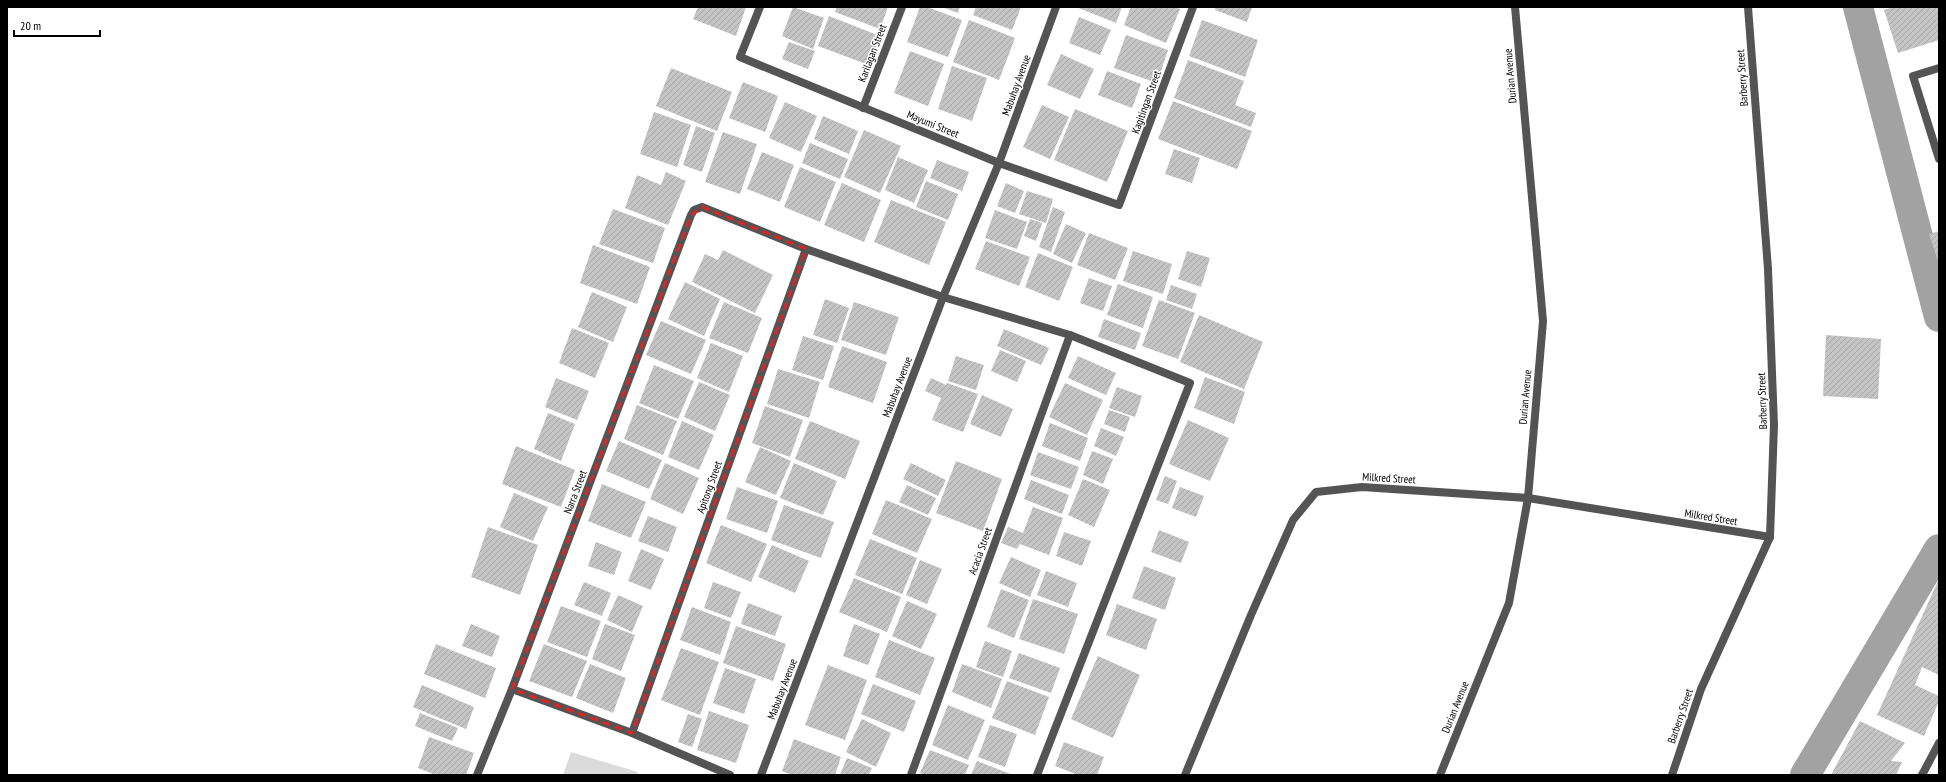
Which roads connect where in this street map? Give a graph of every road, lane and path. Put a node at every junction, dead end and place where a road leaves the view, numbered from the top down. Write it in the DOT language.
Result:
graph roads {
  1 [pos="760,7"];
  2 [pos="902,7"];
  3 [pos="1056,7"];
  4 [pos="1193,7"];
  5 [pos="1515,7"];
  6 [pos="1748,7"];
  7 [pos="1939,68"];
  8 [pos="863,108"];
  9 [pos="1939,159"];
  10 [pos="999,163"];
  11 [pos="1119,205"];
  12 [pos="806,249"];
  13 [pos="943,297"];
  14 [pos="1070,335"];
  15 [pos="1528,498"];
  16 [pos="1770,537"];
  17 [pos="512,689"];
  18 [pos="632,733"];
  19 [pos="1939,744"];
  20 [pos="477,775"];
  21 [pos="730,775"];
  22 [pos="761,775"];
  23 [pos="912,775"];
  24 [pos="1037,775"];
  25 [pos="1185,775"];
  26 [pos="1440,775"];
  27 [pos="1672,775"];
  28 [pos="1922,775"];
  1 -- 8 [label="street, Mayumi Street"];
  2 -- 8 [label="street, Karilagan Street"];
  3 -- 10 [label="street, Mabuhay Avenue"];
  4 -- 11 [label="street, Kagitingan Street"];
  5 -- 15 [label="street, Durian Avenue"];
  6 -- 16 [label="street, Barberry Street"];
  7 -- 9 [label="street"];
  8 -- 10 [label="street, Mayumi Street"];
  10 -- 11 [label="street, Mayumi Street"];
  10 -- 13 [label="street, Mabuhay Avenue"];
  12 -- 13 [label="street"];
  12 -- 17 [label="street, Narra Street"];
  12 -- 18 [label="street, Apitong Street"];
  13 -- 14 [label="street"];
  13 -- 22 [label="street, Mabuhay Avenue"];
  14 -- 23 [label="street, Acacia Street"];
  14 -- 24 [label="street"];
  15 -- 16 [label="street, Milkred Street"];
  15 -- 25 [label="street, Milkred Street"];
  15 -- 26 [label="street, Durian Avenue"];
  16 -- 27 [label="street, Barberry Street"];
  17 -- 18 [label="street"];
  17 -- 20 [label="street, Narra Street"];
  18 -- 21 [label="street"];
  19 -- 28 [label="street"];
}
